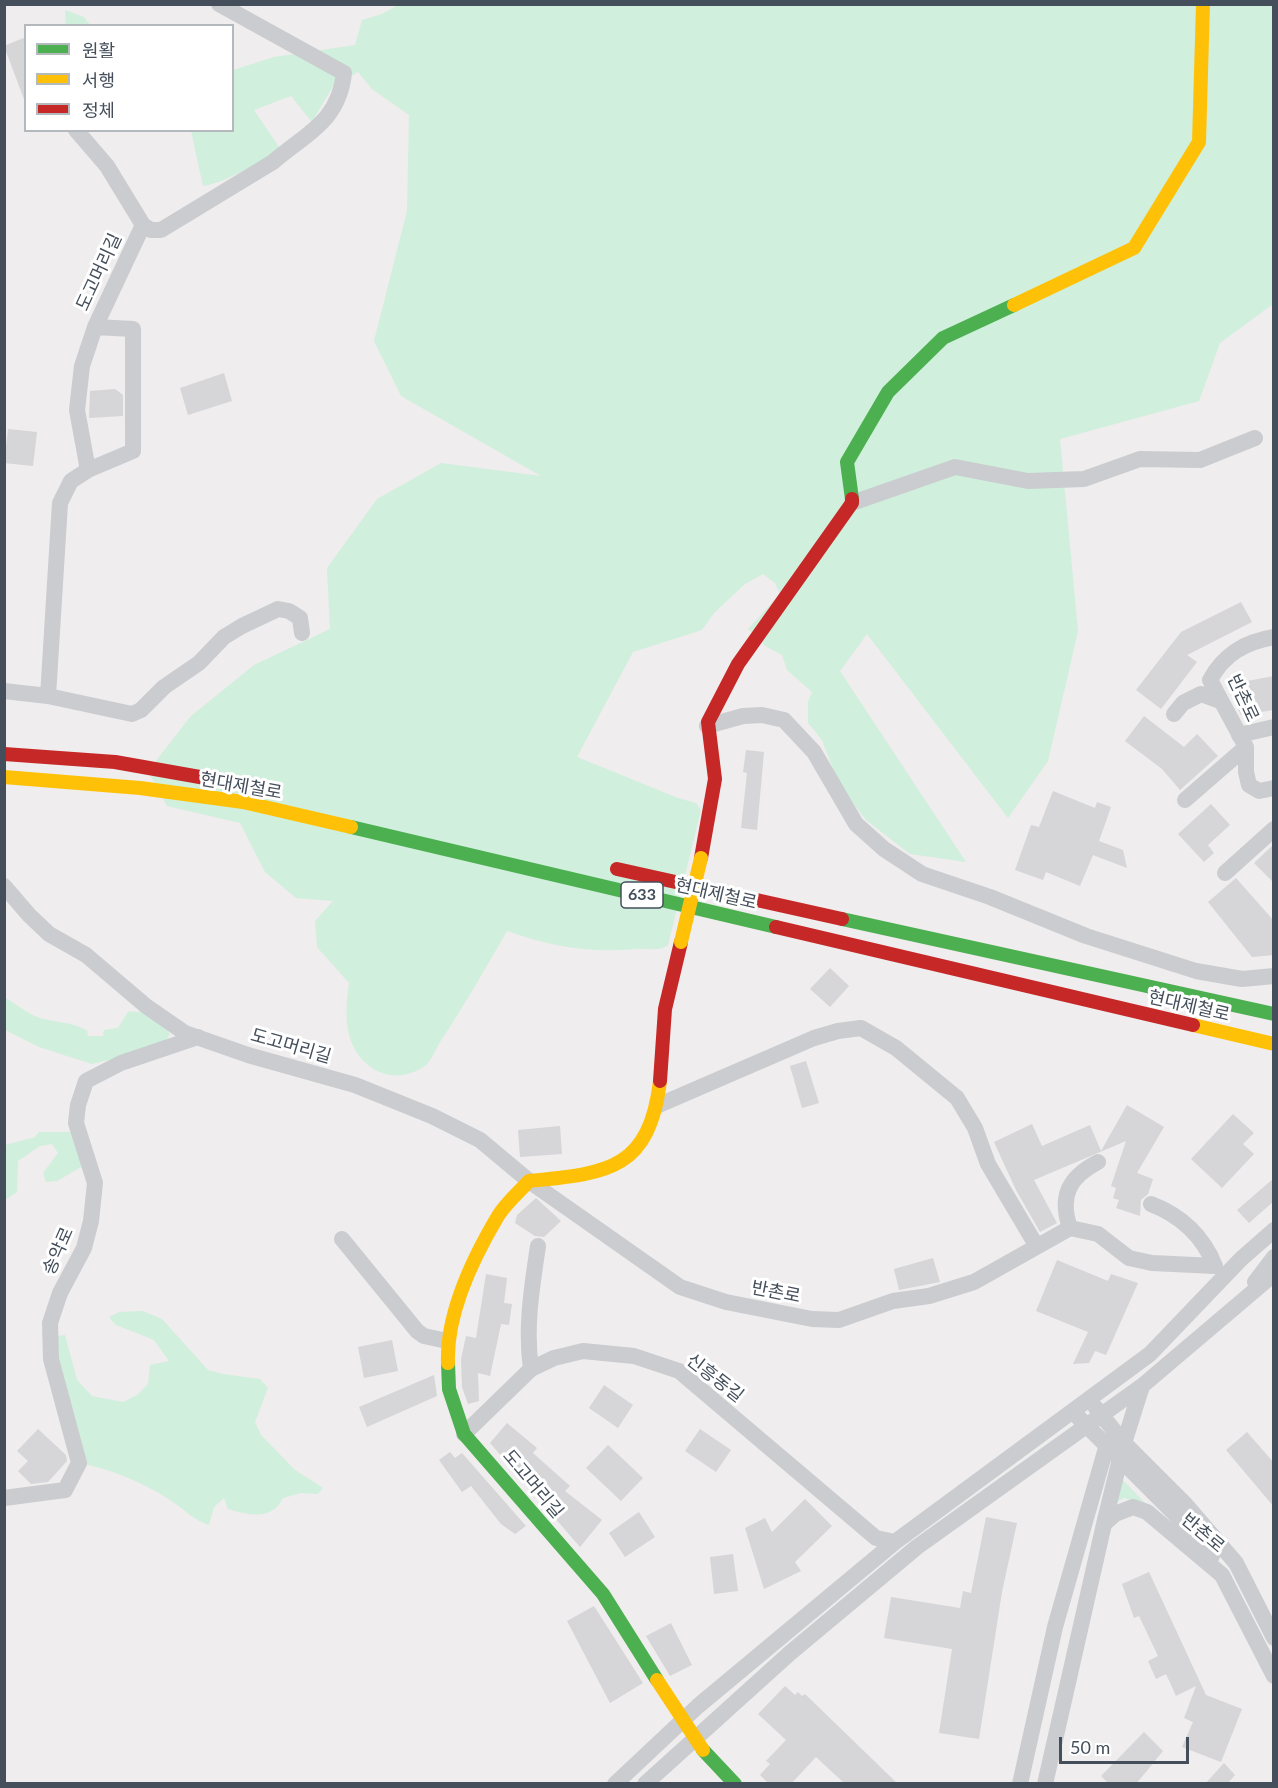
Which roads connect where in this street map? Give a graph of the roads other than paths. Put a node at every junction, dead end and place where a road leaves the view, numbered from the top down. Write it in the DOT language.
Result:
graph roads {
  1 [pos="219,4"];
  2 [pos="1203,4"];
  3 [pos="78,132"];
  4 [pos="143,225"];
  5 [pos="95,327"];
  6 [pos="1255,438"];
  7 [pos="88,470"];
  8 [pos="852,503"];
  9 [pos="302,633"];
  10 [pos="1274,637"];
  11 [pos="4,691"];
  12 [pos="48,696"];
  13 [pos="1220,701"];
  14 [pos="1174,714"];
  15 [pos="706,726"];
  16 [pos="1274,727"];
  17 [pos="1242,741"];
  18 [pos="4,744"];
  19 [pos="4,754"];
  20 [pos="115,762"];
  21 [pos="4,777"];
  22 [pos="228,782"];
  23 [pos="1274,788"];
  24 [pos="149,789"];
  25 [pos="4,790"];
  26 [pos="1185,800"];
  27 [pos="1274,829"];
  28 [pos="609,867"];
  29 [pos="1225,873"];
  30 [pos="4,885"];
  31 [pos="1274,976"];
  32 [pos="1274,1014"];
  33 [pos="198,1037"];
  34 [pos="1274,1044"];
  35 [pos="659,1105"];
  36 [pos="1098,1162"];
  37 [pos="529,1181"];
  38 [pos="1151,1204"];
  39 [pos="1070,1228"];
  40 [pos="1274,1230"];
  41 [pos="342,1239"];
  42 [pos="1036,1245"];
  43 [pos="538,1246"];
  44 [pos="1274,1257"];
  45 [pos="1274,1275"];
  46 [pos="1238,1304"];
  47 [pos="447,1341"];
  48 [pos="531,1369"];
  49 [pos="1142,1386"];
  50 [pos="1090,1400"];
  51 [pos="1074,1412"];
  52 [pos="1101,1416"];
  53 [pos="1086,1426"];
  54 [pos="464,1434"];
  55 [pos="1124,1443"];
  56 [pos="1107,1448"];
  57 [pos="1120,1461"];
  58 [pos="4,1498"];
  59 [pos="1104,1524"];
  60 [pos="895,1542"];
  61 [pos="1236,1563"];
  62 [pos="1222,1575"];
  63 [pos="1274,1638"];
  64 [pos="1274,1676"];
  65 [pos="615,1784"];
  66 [pos="645,1784"];
  67 [pos="735,1784"];
  68 [pos="1020,1784"];
  69 [pos="1046,1784"];
  1 -- 4 [label="street"];
  2 -- 8 [label="main road"];
  3 -- 4 [label="street, 도고머리길"];
  4 -- 5 [label="street, 도고머리길"];
  5 -- 7 [label="street"];
  5 -- 7 [label="street, 도고머리길"];
  6 -- 8 [label="street"];
  7 -- 12 [label="street"];
  8 -- 15 [label="main road"];
  9 -- 12 [label="street"];
  10 -- 13 [label="street, 반촌로"];
  11 -- 12 [label="street"];
  13 -- 14 [label="street"];
  13 -- 17 [label="street, 반촌로"];
  15 -- 31 [label="street"];
  15 -- 35 [label="main road, bridge"];
  16 -- 17 [label="street"];
  17 -- 23 [label="street, 반촌로"];
  17 -- 26 [label="street"];
  18 -- 20 [label="main road"];
  19 -- 20 [label="main road, 현대제철로"];
  20 -- 22 [label="main road, 현대제철로"];
  21 -- 24 [label="main road, 현대제철로 / 633"];
  24 -- 25 [label="main road"];
  24 -- 34 [label="main road, 현대제철로 / 633"];
  27 -- 29 [label="street"];
  28 -- 32 [label="main road, 현대제철로 / 633"];
  30 -- 33 [label="street, 도고머리길"];
  33 -- 37 [label="street, 도고머리길"];
  33 -- 58 [label="street, 송악로"];
  35 -- 37 [label="main road"];
  35 -- 42 [label="street"];
  36 -- 39 [label="street"];
  37 -- 42 [label="street, 반촌로"];
  37 -- 47 [label="main road, 도고머리길"];
  38 -- 39 [label="street"];
  39 -- 42 [label="street, 반촌로"];
  40 -- 50 [label="street"];
  41 -- 47 [label="street"];
  43 -- 48 [label="street"];
  44 -- 46 [label="street"];
  45 -- 46 [label="street"];
  46 -- 49 [label="street"];
  47 -- 54 [label="main road, 도고머리길"];
  48 -- 54 [label="street, 신흥동길"];
  48 -- 60 [label="street, 신흥동길"];
  49 -- 52 [label="street"];
  49 -- 55 [label="street"];
  50 -- 51 [label="street"];
  50 -- 52 [label="street, 반촌로"];
  51 -- 53 [label="street"];
  51 -- 60 [label="street"];
  52 -- 53 [label="street"];
  52 -- 55 [label="street, 반촌로"];
  53 -- 56 [label="street"];
  53 -- 66 [label="street"];
  54 -- 67 [label="main road, 도고머리길, bridge"];
  55 -- 57 [label="street"];
  55 -- 61 [label="street, 반촌로"];
  56 -- 57 [label="street"];
  56 -- 68 [label="street"];
  57 -- 59 [label="street"];
  57 -- 62 [label="street"];
  59 -- 62 [label="street, 반촌로"];
  59 -- 69 [label="street"];
  60 -- 65 [label="street"];
  61 -- 62 [label="street"];
  61 -- 63 [label="street, 반촌로"];
  62 -- 64 [label="street, 반촌로"];
}
